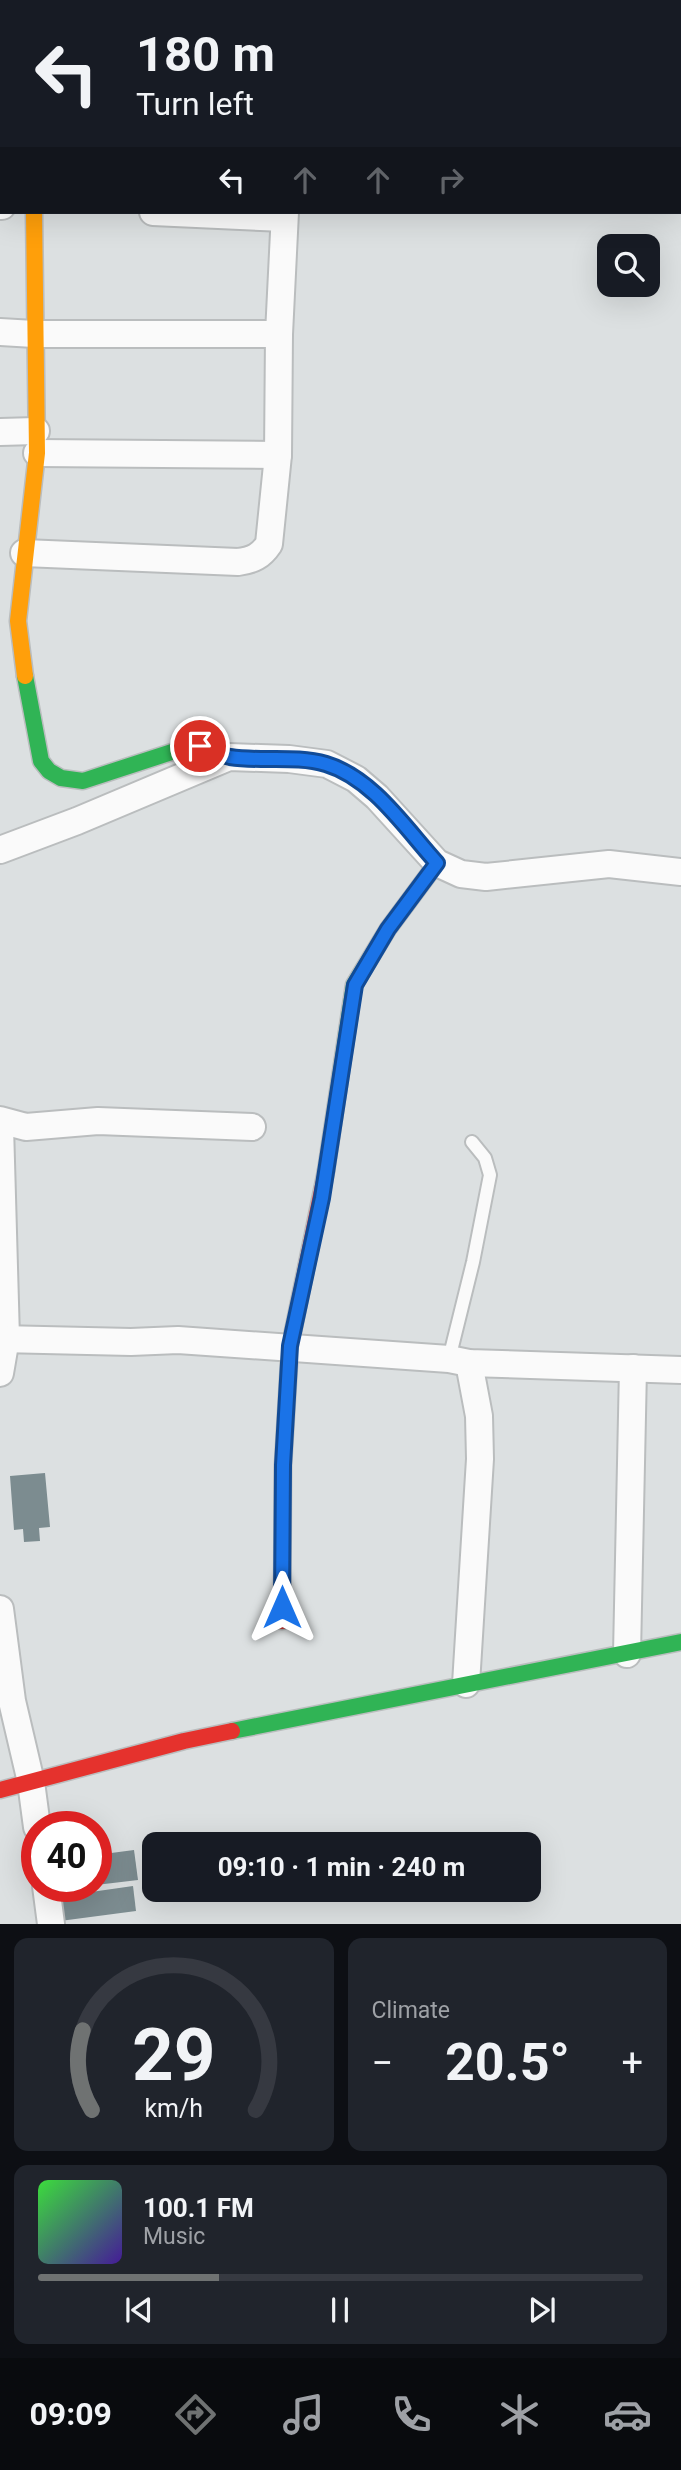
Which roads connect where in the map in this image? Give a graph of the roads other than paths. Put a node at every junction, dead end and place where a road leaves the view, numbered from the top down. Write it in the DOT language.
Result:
graph roads {
  1 [pos="34,214"];
  2 [pos="241,214"];
  3 [pos="285,215"];
  4 [pos="0,332"];
  5 [pos="34,334"];
  6 [pos="279,334"];
  7 [pos="0,432"];
  8 [pos="36,442"];
  9 [pos="278,455"];
  10 [pos="24,553"];
  11 [pos="229,757"];
  12 [pos="0,850"];
  13 [pos="681,872"];
  14 [pos="429,873"];
  15 [pos="0,1120"];
  16 [pos="0,1126"];
  17 [pos="252,1127"];
  18 [pos="472,1142"];
  19 [pos="3,1338"];
  20 [pos="290,1346"];
  21 [pos="459,1361"];
  22 [pos="633,1368"];
  23 [pos="681,1370"];
  24 [pos="0,1373"];
  25 [pos="0,1609"];
  26 [pos="282,1622"];
  27 [pos="681,1642"];
  28 [pos="627,1654"];
  29 [pos="466,1684"];
  30 [pos="31,1782"];
  31 [pos="0,1790"];
  32 [pos="35,1811"];
  33 [pos="48,1902"];
  34 [pos="51,1924"];
  1 -- 5 [label="street"];
  2 -- 3 [label="street"];
  3 -- 6 [label="street"];
  4 -- 5 [label="street"];
  5 -- 6 [label="street"];
  5 -- 8 [label="street"];
  6 -- 9 [label="street"];
  7 -- 8 [label="street"];
  8 -- 9 [label="street"];
  8 -- 10 [label="street"];
  9 -- 10 [label="street"];
  10 -- 11 [label="street"];
  11 -- 12 [label="street"];
  11 -- 14 [label="street"];
  13 -- 14 [label="street"];
  14 -- 20 [label="street"];
  15 -- 17 [label="street"];
  16 -- 19 [label="street"];
  18 -- 21 [label="lane"];
  19 -- 20 [label="street"];
  19 -- 24 [label="street"];
  20 -- 21 [label="street"];
  20 -- 26 [label="street"];
  21 -- 22 [label="street"];
  21 -- 29 [label="street"];
  22 -- 23 [label="street"];
  22 -- 28 [label="street"];
  25 -- 30 [label="street"];
  27 -- 28 [label="street"];
  28 -- 29 [label="street"];
  29 -- 30 [label="street"];
  30 -- 31 [label="street"];
  30 -- 32 [label="street"];
  33 -- 34 [label="street"];
}
